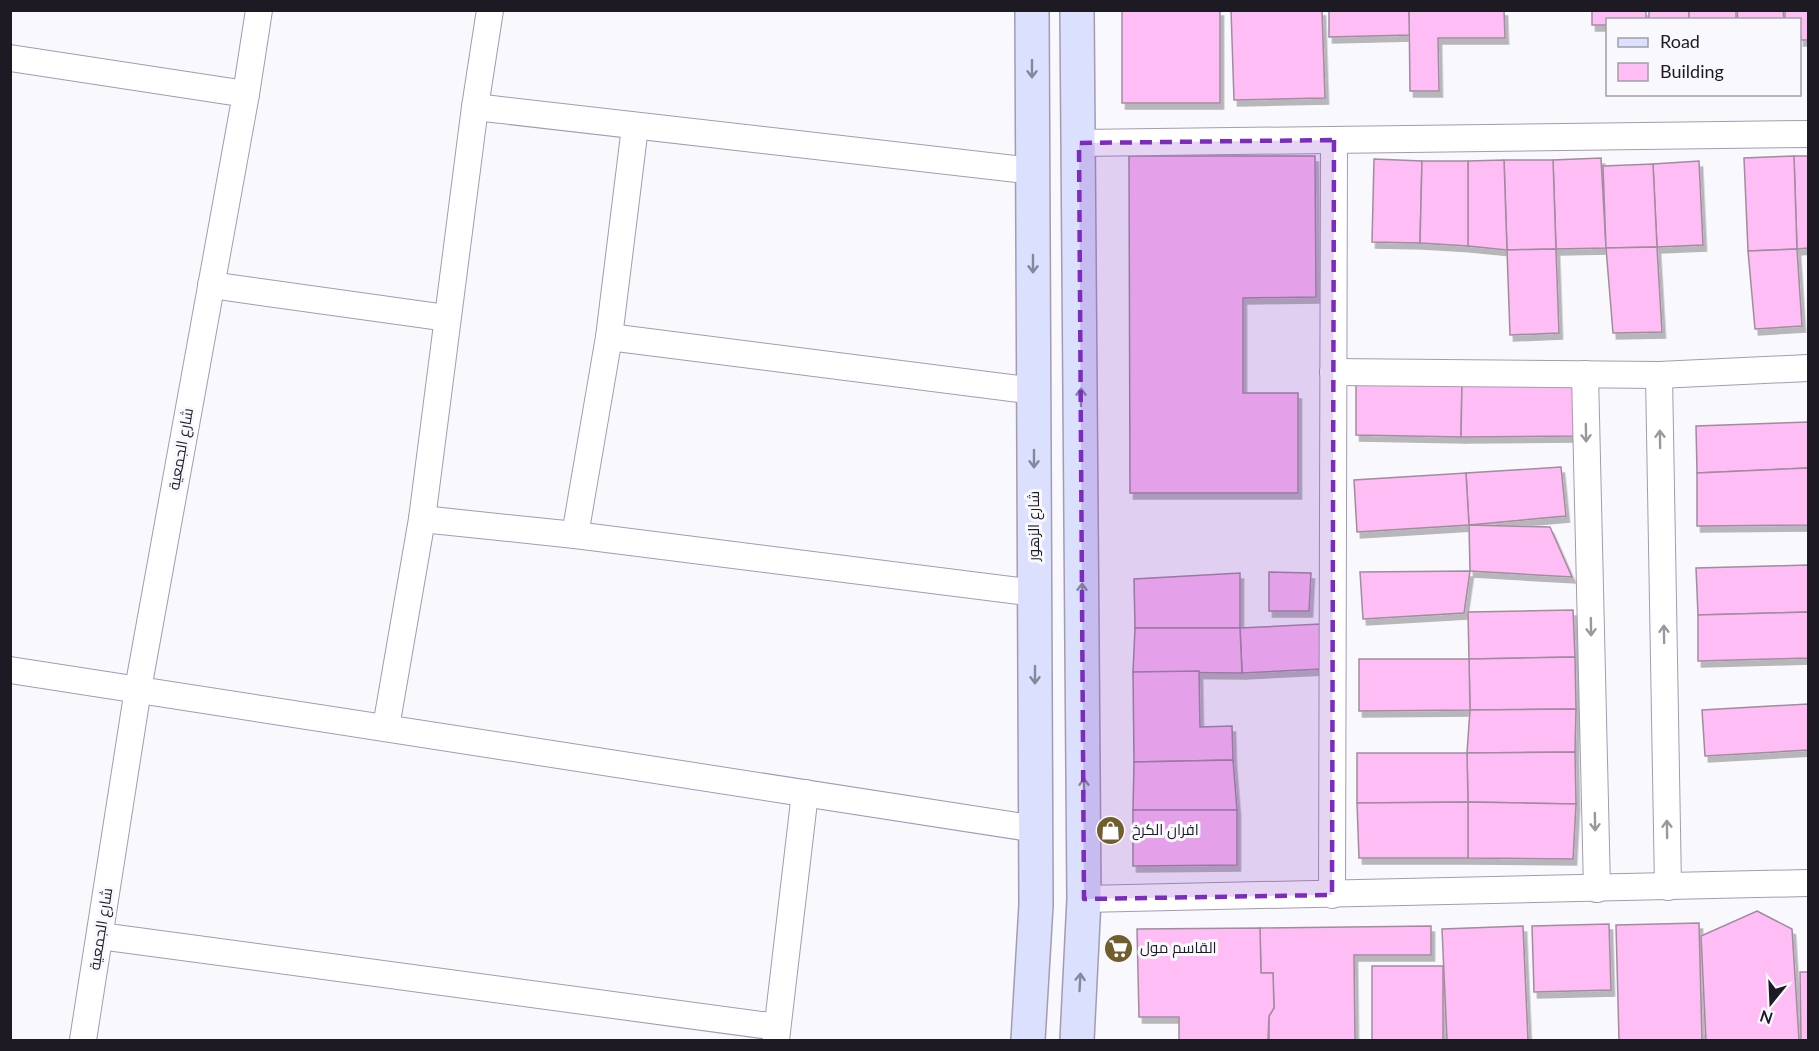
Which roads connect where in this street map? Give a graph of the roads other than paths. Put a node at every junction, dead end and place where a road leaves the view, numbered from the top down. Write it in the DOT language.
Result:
graph roads {
  1 [pos="259,10"];
  2 [pos="490,10"];
  3 [pos="1032,10"];
  4 [pos="1077,10"];
  5 [pos="10,58"];
  6 [pos="246,94"];
  7 [pos="475,108"];
  8 [pos="635,126"];
  9 [pos="1809,134"];
  10 [pos="1334,140"];
  11 [pos="1079,143"];
  12 [pos="1033,171"];
  13 [pos="211,285"];
  14 [pos="447,318"];
  15 [pos="609,337"];
  16 [pos="1809,368"];
  17 [pos="1333,372"];
  18 [pos="1585,374"];
  19 [pos="1659,375"];
  20 [pos="1034,391"];
  21 [pos="422,519"];
  22 [pos="575,535"];
  23 [pos="1035,593"];
  24 [pos="1035,632"];
  25 [pos="1082,634"];
  26 [pos="10,670"];
  27 [pos="138,689"];
  28 [pos="386,727"];
  29 [pos="806,793"];
  30 [pos="1036,829"];
  31 [pos="1809,883"];
  32 [pos="1668,887"];
  33 [pos="1597,889"];
  34 [pos="1332,895"];
  35 [pos="1084,899"];
  36 [pos="99,936"];
  37 [pos="776,1034"];
  38 [pos="83,1041"];
  39 [pos="1028,1041"];
  40 [pos="1077,1041"];
  1 -- 6 [label="street, شارع الجمعية"];
  2 -- 7 [label="street"];
  3 -- 12 [label="main road, شارع الزهور, one-way"];
  4 -- 11 [label="main road"];
  5 -- 6 [label="street"];
  6 -- 13 [label="street, شارع الجمعية"];
  7 -- 8 [label="street"];
  7 -- 14 [label="street"];
  8 -- 12 [label="street"];
  8 -- 15 [label="street"];
  9 -- 10 [label="street"];
  10 -- 11 [label="street"];
  10 -- 17 [label="street"];
  25 -- 11 [label="main road, one-way"];
  12 -- 20 [label="main road, شارع الزهور, one-way"];
  13 -- 14 [label="street"];
  13 -- 27 [label="street, شارع الجمعية"];
  14 -- 21 [label="street"];
  15 -- 20 [label="street"];
  15 -- 22 [label="street"];
  16 -- 19 [label="street"];
  17 -- 18 [label="street"];
  17 -- 34 [label="street"];
  18 -- 19 [label="street"];
  18 -- 33 [label="street, one-way"];
  32 -- 19 [label="street, one-way"];
  20 -- 23 [label="main road, شارع الزهور, one-way"];
  21 -- 22 [label="street"];
  21 -- 28 [label="street"];
  22 -- 23 [label="street"];
  23 -- 24 [label="main road, شارع الزهور"];
  24 -- 25 [label="main road"];
  24 -- 30 [label="main road, شارع الزهور, one-way"];
  35 -- 25 [label="main road, one-way"];
  26 -- 27 [label="street"];
  27 -- 28 [label="street"];
  27 -- 36 [label="street, شارع الجمعية"];
  28 -- 29 [label="street"];
  29 -- 30 [label="street"];
  29 -- 37 [label="street"];
  30 -- 39 [label="main road, شارع الزهور"];
  31 -- 32 [label="street"];
  32 -- 33 [label="street"];
  33 -- 34 [label="street"];
  34 -- 35 [label="street"];
  40 -- 35 [label="main road, one-way"];
  36 -- 37 [label="street"];
  36 -- 38 [label="street, شارع الجمعية"];
}
